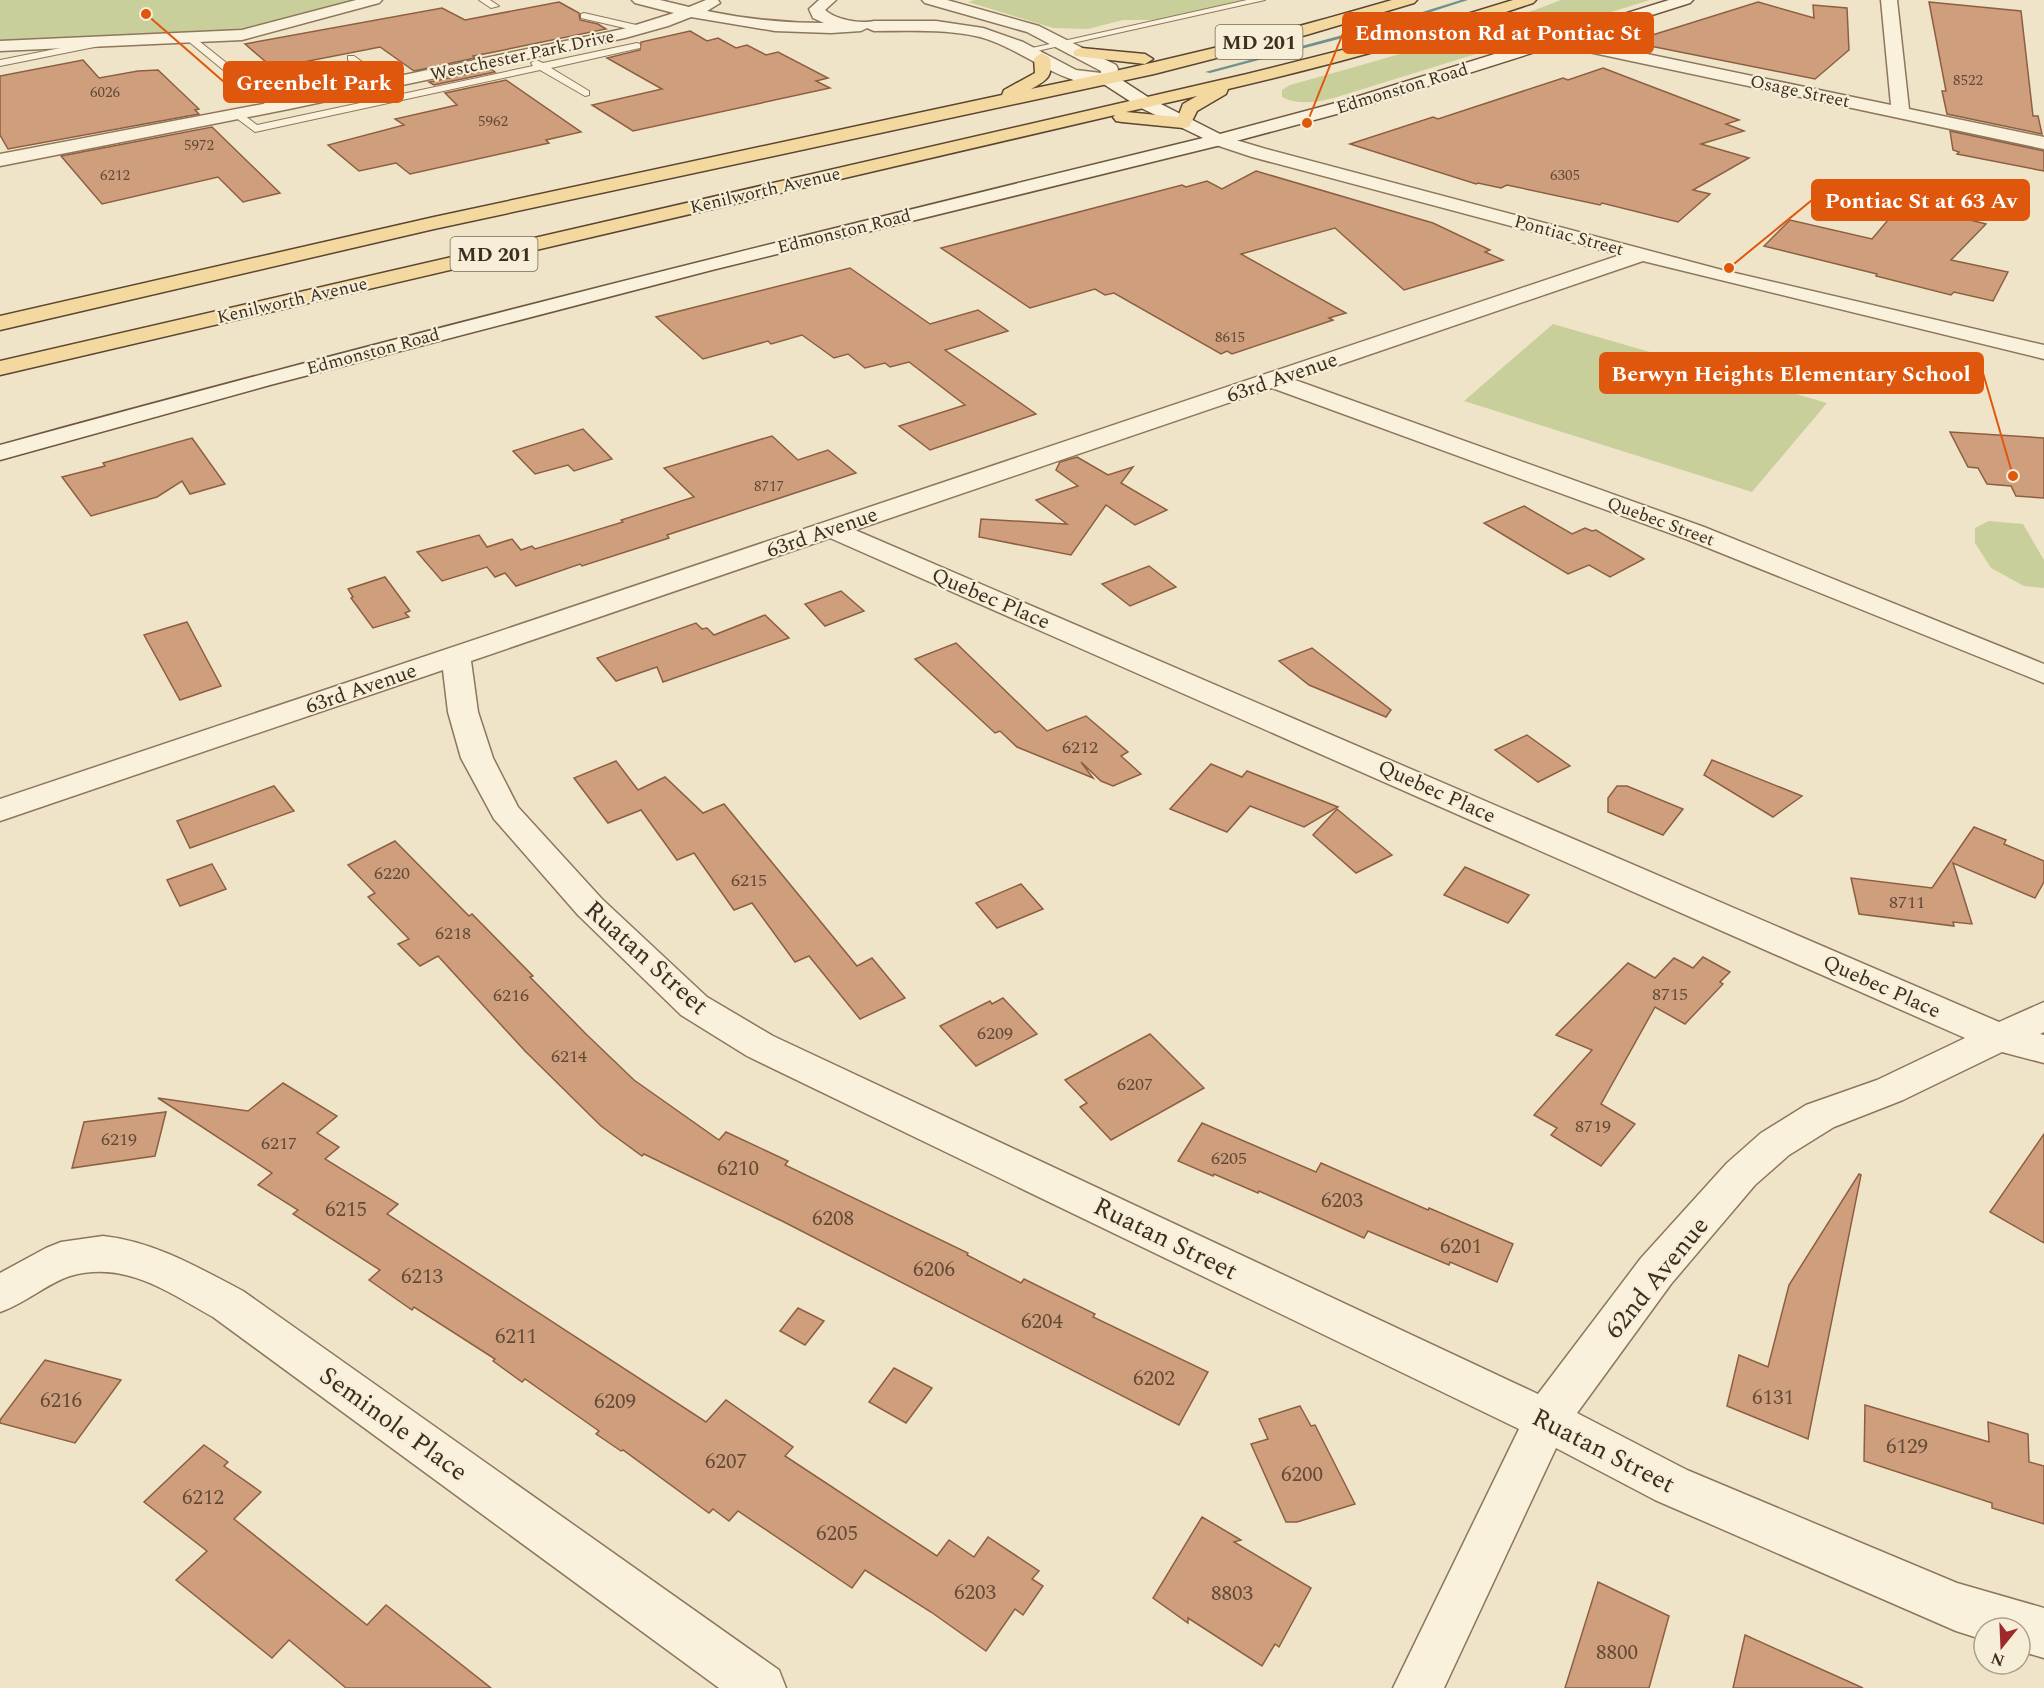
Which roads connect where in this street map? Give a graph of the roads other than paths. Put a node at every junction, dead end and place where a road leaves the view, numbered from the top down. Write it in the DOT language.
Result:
graph roads {
  1 [pos="374,0"];
  2 [pos="484,0"];
  3 [pos="640,0"];
  4 [pos="913,0"];
  5 [pos="930,0"];
  6 [pos="1260,0"];
  7 [pos="1409,0"];
  8 [pos="1528,0"];
  9 [pos="1685,0"];
  10 [pos="1889,0"];
  11 [pos="824,3"];
  12 [pos="700,5"];
  13 [pos="494,6"];
  14 [pos="799,7"];
  15 [pos="764,10"];
  16 [pos="584,16"];
  17 [pos="867,26"];
  18 [pos="642,29"];
  19 [pos="191,39"];
  20 [pos="1556,40"];
  21 [pos="109,42"];
  22 [pos="1063,43"];
  23 [pos="0,46"];
  24 [pos="637,46"];
  25 [pos="1233,49"];
  26 [pos="1081,53"];
  27 [pos="523,54"];
  28 [pos="1035,54"];
  29 [pos="351,58"];
  30 [pos="0,63"];
  31 [pos="543,66"];
  32 [pos="1108,79"];
  33 [pos="1238,82"];
  34 [pos="386,83"];
  35 [pos="585,93"];
  36 [pos="1145,103"];
  37 [pos="274,107"];
  38 [pos="960,109"];
  39 [pos="1900,112"];
  40 [pos="236,114"];
  41 [pos="1074,118"];
  42 [pos="1185,124"];
  43 [pos="1219,140"];
  44 [pos="2044,142"];
  45 [pos="1166,152"];
  46 [pos="0,160"];
  47 [pos="1644,255"];
  48 [pos="0,323"];
  49 [pos="2044,352"];
  50 [pos="0,368"];
  51 [pos="1273,380"];
  52 [pos="0,453"];
  53 [pos="831,529"];
  54 [pos="456,656"];
  55 [pos="2044,674"];
  56 [pos="0,810"];
  57 [pos="2044,1016"];
  58 [pos="2001,1038"];
  59 [pos="2044,1049"];
  60 [pos="0,1294"];
  61 [pos="1546,1420"];
  62 [pos="2044,1633"];
  63 [pos="761,1688"];
  64 [pos="1418,1688"];
  1 -- 19 [label="street"];
  2 -- 13 [label="lane"];
  3 -- 12 [label="street"];
  4 -- 17 [label="street"];
  5 -- 22 [label="street"];
  6 -- 22 [label="lane"];
  7 -- 25 [label="main road, Kenilworth Avenue / MD 201"];
  8 -- 33 [label="main road, Kenilworth Avenue / MD 201"];
  9 -- 20 [label="street, Edmonston Road"];
  10 -- 39 [label="street"];
  11 -- 14 [label="street"];
  11 -- 17 [label="street"];
  12 -- 15 [label="street"];
  12 -- 17 [label="street"];
  12 -- 18 [label="street, Westchester Park Drive"];
  16 -- 18 [label="lane"];
  17 -- 28 [label="street"];
  18 -- 27 [label="street, Westchester Park Drive"];
  19 -- 21 [label="street"];
  19 -- 37 [label="lane"];
  20 -- 39 [label="street, Osage Street"];
  20 -- 43 [label="street, Edmonston Road"];
  21 -- 23 [label="street"];
  21 -- 30 [label="lane"];
  22 -- 26 [label="street"];
  22 -- 28 [label="lane"];
  24 -- 31 [label="lane"];
  25 -- 26 [label="main road"];
  25 -- 32 [label="main road, Kenilworth Avenue / MD 201"];
  26 -- 32 [label="street"];
  27 -- 31 [label="lane"];
  27 -- 34 [label="street, Westchester Park Drive"];
  28 -- 32 [label="street"];
  28 -- 38 [label="main road"];
  29 -- 34 [label="lane"];
  31 -- 35 [label="lane"];
  31 -- 40 [label="lane"];
  32 -- 36 [label="street, Pontiac Street"];
  32 -- 38 [label="main road, Kenilworth Avenue / MD 201"];
  33 -- 36 [label="main road, Kenilworth Avenue / MD 201"];
  33 -- 42 [label="main road"];
  34 -- 37 [label="street, Westchester Park Drive"];
  36 -- 41 [label="main road, Kenilworth Avenue / MD 201"];
  36 -- 42 [label="street, Pontiac Street"];
  37 -- 40 [label="street, Westchester Park Drive"];
  38 -- 48 [label="main road, Kenilworth Avenue / MD 201"];
  39 -- 44 [label="street, Osage Street"];
  40 -- 46 [label="street, Westchester Park Drive"];
  41 -- 42 [label="main road"];
  41 -- 50 [label="main road, Kenilworth Avenue / MD 201"];
  42 -- 43 [label="street, Pontiac Street"];
  42 -- 45 [label="street"];
  43 -- 45 [label="street, Edmonston Road"];
  43 -- 47 [label="street, Pontiac Street"];
  45 -- 52 [label="street, Edmonston Road"];
  47 -- 49 [label="street, Pontiac Street"];
  47 -- 51 [label="street, 63rd Avenue"];
  51 -- 53 [label="street, 63rd Avenue"];
  51 -- 55 [label="street, Quebec Street"];
  53 -- 54 [label="street, 63rd Avenue"];
  53 -- 58 [label="street, Quebec Place"];
  54 -- 56 [label="street, 63rd Avenue"];
  54 -- 61 [label="street, Ruatan Street"];
  57 -- 58 [label="street, 62nd Avenue"];
  58 -- 59 [label="street, Quebec Place"];
  58 -- 61 [label="street, 62nd Avenue"];
  60 -- 63 [label="street, Seminole Place"];
  61 -- 62 [label="street, Ruatan Street"];
  61 -- 64 [label="street, 62nd Avenue"];
}
